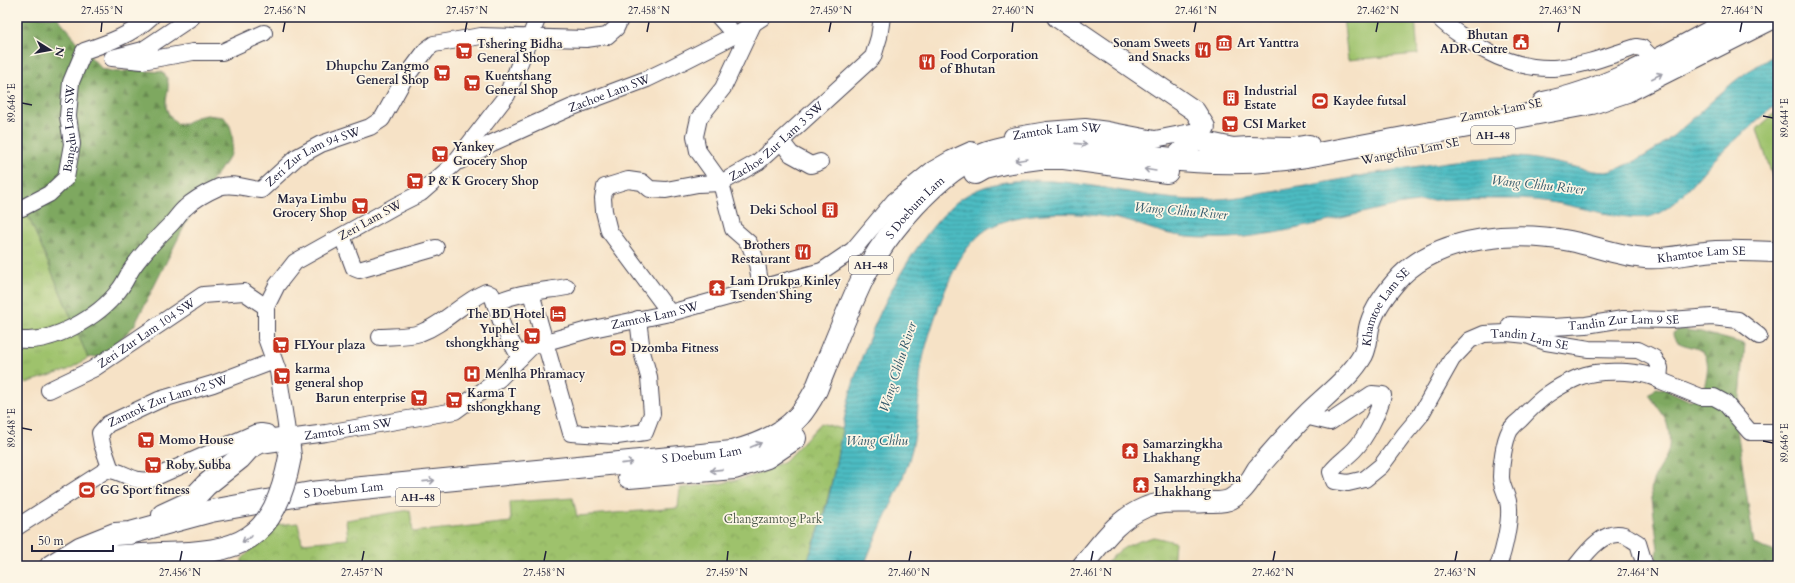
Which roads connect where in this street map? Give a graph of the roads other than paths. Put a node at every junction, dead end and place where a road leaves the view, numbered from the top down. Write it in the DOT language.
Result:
graph roads {
  1 [pos="152,17"];
  2 [pos="192,17"];
  3 [pos="538,17"];
  4 [pos="622,17"];
  5 [pos="719,17"];
  6 [pos="882,17"];
  7 [pos="1056,17"];
  8 [pos="1438,17"];
  9 [pos="1736,17"];
  10 [pos="1774,17"];
  11 [pos="758,19"];
  12 [pos="1778,29"];
  13 [pos="264,33"];
  14 [pos="735,35"];
  15 [pos="532,36"];
  16 [pos="1654,60"];
  17 [pos="1200,138"];
  18 [pos="781,141"];
  19 [pos="1115,157"];
  20 [pos="820,162"];
  21 [pos="453,165"];
  22 [pos="1182,166"];
  23 [pos="721,183"];
  24 [pos="17,208"];
  25 [pos="342,236"];
  26 [pos="436,248"];
  27 [pos="1778,252"];
  28 [pos="567,288"];
  29 [pos="761,289"];
  30 [pos="531,293"];
  31 [pos="495,303"];
  32 [pos="266,307"];
  33 [pos="670,313"];
  34 [pos="638,319"];
  35 [pos="1484,334"];
  36 [pos="380,336"];
  37 [pos="1759,336"];
  38 [pos="17,339"];
  39 [pos="545,341"];
  40 [pos="520,358"];
  41 [pos="274,360"];
  42 [pos="1659,380"];
  43 [pos="49,390"];
  44 [pos="1305,416"];
  45 [pos="1778,432"];
  46 [pos="283,445"];
  47 [pos="111,470"];
  48 [pos="17,527"];
  49 [pos="115,534"];
  50 [pos="51,566"];
  51 [pos="76,566"];
  52 [pos="83,566"];
  53 [pos="1082,566"];
  54 [pos="1498,566"];
  55 [pos="1576,566"];
  56 [pos="1645,566"];
  1 -- 24 [label="street, Bangdu Lam SW"];
  2 -- 13 [label="street"];
  3 -- 15 [label="street, Zeri Lam SW"];
  4 -- 15 [label="street, Zeri Zur Lam 94 SW"];
  5 -- 14 [label="street"];
  6 -- 18 [label="street, Zachoe Zur Lam 3 SW"];
  7 -- 17 [label="main road"];
  8 -- 16 [label="street"];
  9 -- 16 [label="main road, Zamtok Lam SE"];
  17 -- 10 [label="highway, Wangchhu Lam SE / AH-48, one-way"];
  11 -- 14 [label="street, Zachoe Lam SW"];
  11 -- 23 [label="street"];
  12 -- 22 [label="highway, Wangchhu Lam SE / AH-48"];
  14 -- 21 [label="street, Zachoe Lam SW"];
  15 -- 21 [label="street, Zeri Lam SW"];
  15 -- 38 [label="street, Zeri Zur Lam 94 SW"];
  16 -- 17 [label="main road, Zamtok Lam SE"];
  17 -- 22 [label="highway, S Doebum Lam / AH-48"];
  17 -- 29 [label="street, Zamtok Lam SW"];
  18 -- 20 [label="street"];
  18 -- 23 [label="street, Zachoe Zur Lam 3 SW"];
  19 -- 22 [label="highway, S Doebum Lam / AH-48"];
  49 -- 19 [label="highway, S Doebum Lam / AH-48, one-way"];
  19 -- 51 [label="highway, S Doebum Lam / AH-48, one-way"];
  21 -- 25 [label="street, Zeri Lam SW"];
  23 -- 29 [label="street"];
  23 -- 33 [label="street, Zachoe Zur Lam 3 SW"];
  25 -- 26 [label="street"];
  25 -- 32 [label="street, Zeri Lam SW"];
  27 -- 44 [label="main road, Khamtoe Lam SE"];
  28 -- 30 [label="street"];
  29 -- 33 [label="street, Zamtok Lam SW"];
  30 -- 31 [label="street"];
  30 -- 39 [label="street"];
  31 -- 36 [label="street"];
  31 -- 40 [label="street"];
  32 -- 41 [label="street, Zeri Lam SW"];
  32 -- 43 [label="street, Zeri Zur Lam 104 SW"];
  33 -- 34 [label="street, Zamtok Lam SW"];
  34 -- 39 [label="street, Zamtok Lam SW"];
  34 -- 39 [label="street"];
  35 -- 37 [label="street, Tandin Zur Lam 9 SE"];
  35 -- 42 [label="street, Tandin Lam SE"];
  35 -- 44 [label="street, Tandin Lam SE"];
  39 -- 40 [label="street, Zamtok Lam SW"];
  40 -- 46 [label="street, Zamtok Lam SW"];
  41 -- 46 [label="street, Zeri Lam SW"];
  41 -- 47 [label="street, Zamtok Zur Lam 62 SW"];
  42 -- 45 [label="street"];
  42 -- 54 [label="street"];
  44 -- 53 [label="main road, Khamtoe Lam SE"];
  46 -- 47 [label="street, Zamtok Lam SW"];
  46 -- 49 [label="highway"];
  46 -- 52 [label="highway, one-way, bridge"];
  47 -- 48 [label="street"];
  49 -- 50 [label="highway, S Doebum Lam / AH-48"];
  55 -- 56 [label="street"];
}
